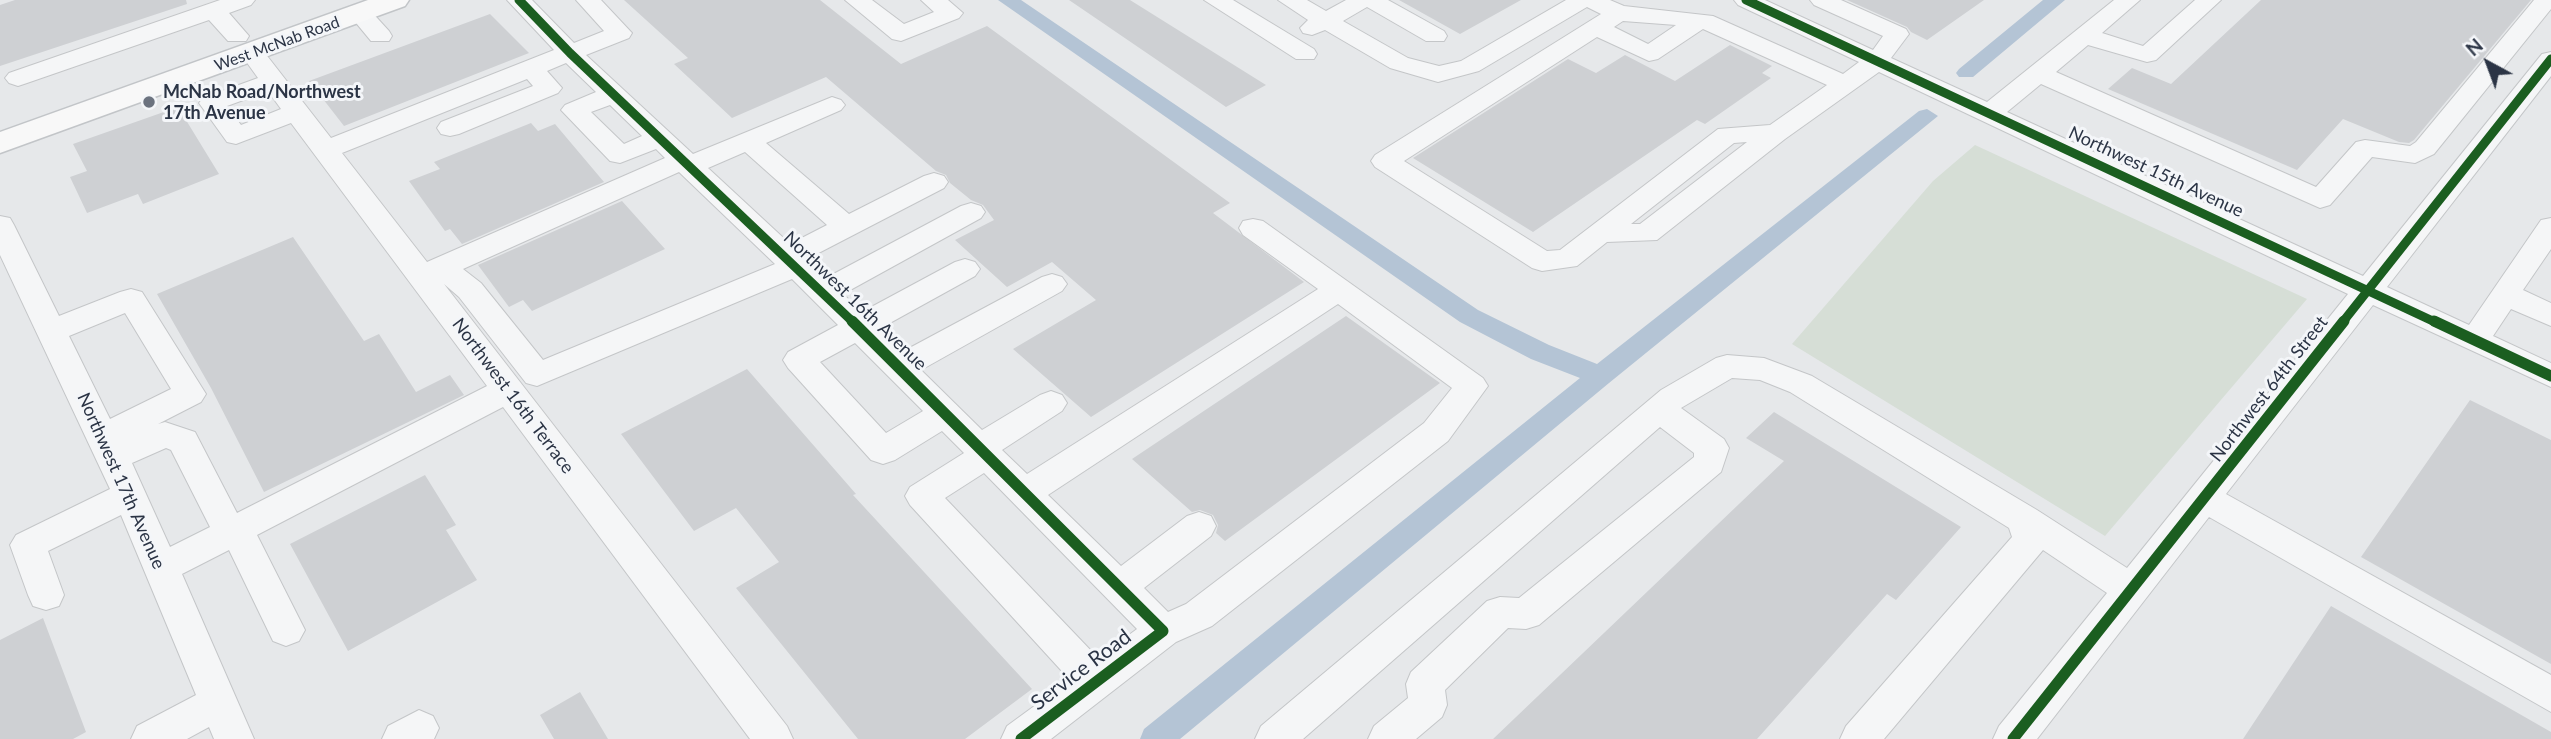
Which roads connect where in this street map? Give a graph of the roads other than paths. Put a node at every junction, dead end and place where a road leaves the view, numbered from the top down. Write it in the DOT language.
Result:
graph roads {
  1 [pos="243,0"];
  2 [pos="395,0"];
  3 [pos="519,0"];
  4 [pos="588,0"];
  5 [pos="857,0"];
  6 [pos="933,0"];
  7 [pos="1290,0"];
  8 [pos="1363,0"];
  9 [pos="1371,0"];
  10 [pos="1746,0"];
  11 [pos="1806,0"];
  12 [pos="1822,0"];
  13 [pos="2128,0"];
  14 [pos="2209,0"];
  15 [pos="1578,1"];
  16 [pos="1227,2"];
  17 [pos="2547,3"];
  18 [pos="213,10"];
  19 [pos="1619,13"];
  20 [pos="359,16"];
  21 [pos="1780,17"];
  22 [pos="1326,21"];
  23 [pos="1699,21"];
  24 [pos="1595,27"];
  25 [pos="1435,36"];
  26 [pos="2085,36"];
  27 [pos="244,45"];
  28 [pos="570,53"];
  29 [pos="2551,59"];
  30 [pos="1876,62"];
  31 [pos="531,69"];
  32 [pos="2038,74"];
  33 [pos="18,78"];
  34 [pos="273,81"];
  35 [pos="1845,85"];
  36 [pos="613,94"];
  37 [pos="832,105"];
  38 [pos="296,112"];
  39 [pos="1990,113"];
  40 [pos="0,123"];
  41 [pos="450,128"];
  42 [pos="660,138"];
  43 [pos="748,141"];
  44 [pos="0,143"];
  45 [pos="326,150"];
  46 [pos="2415,155"];
  47 [pos="686,163"];
  48 [pos="2461,173"];
  49 [pos="934,182"];
  50 [pos="971,212"];
  51 [pos="0,225"];
  52 [pos="846,227"];
  53 [pos="2551,227"];
  54 [pos="1253,228"];
  55 [pos="791,262"];
  56 [pos="965,269"];
  57 [pos="432,272"];
  58 [pos="1052,284"];
  59 [pos="1338,290"];
  60 [pos="2367,291"];
  61 [pos="823,292"];
  62 [pos="2505,294"];
  63 [pos="2551,315"];
  64 [pos="857,326"];
  65 [pos="52,331"];
  66 [pos="2474,341"];
  67 [pos="899,368"];
  68 [pos="2551,376"];
  69 [pos="508,390"];
  70 [pos="1051,403"];
  71 [pos="1659,409"];
  72 [pos="945,413"];
  73 [pos="107,447"];
  74 [pos="983,452"];
  75 [pos="1025,493"];
  76 [pos="130,495"];
  77 [pos="2206,499"];
  78 [pos="2025,520"];
  79 [pos="1199,526"];
  80 [pos="233,531"];
  81 [pos="161,568"];
  82 [pos="1119,587"];
  83 [pos="2132,590"];
  84 [pos="46,595"];
  85 [pos="286,630"];
  86 [pos="1163,631"];
  87 [pos="1096,682"];
  88 [pos="2551,695"];
  89 [pos="218,702"];
  90 [pos="151,739"];
  91 [pos="234,739"];
  92 [pos="773,739"];
  93 [pos="1021,739"];
  94 [pos="1275,739"];
  95 [pos="1388,739"];
  96 [pos="1860,739"];
  97 [pos="2013,739"];
  1 -- 18 [label="street"];
  2 -- 20 [label="main road, West McNab Road"];
  3 -- 28 [label="street, Northwest 16th Avenue"];
  4 -- 28 [label="street"];
  5 -- 6 [label="street"];
  7 -- 22 [label="street"];
  8 -- 22 [label="street"];
  9 -- 25 [label="street"];
  10 -- 21 [label="street, Northwest 15th Avenue"];
  11 -- 21 [label="street"];
  12 -- 30 [label="street"];
  13 -- 26 [label="street"];
  14 -- 26 [label="street"];
  15 -- 19 [label="street"];
  15 -- 22 [label="street"];
  16 -- 22 [label="street"];
  17 -- 46 [label="street"];
  18 -- 27 [label="street, Northwest 16th Terrace"];
  18 -- 33 [label="street"];
  19 -- 23 [label="street"];
  19 -- 24 [label="street"];
  20 -- 27 [label="main road, West McNab Road"];
  21 -- 30 [label="street, Northwest 15th Avenue"];
  23 -- 24 [label="street"];
  23 -- 35 [label="street"];
  24 -- 35 [label="street"];
  26 -- 32 [label="street"];
  27 -- 34 [label="street, Northwest 16th Terrace"];
  27 -- 40 [label="main road, West McNab Road"];
  27 -- 44 [label="main road, West McNab Road"];
  28 -- 31 [label="street"];
  28 -- 36 [label="street, Northwest 16th Avenue"];
  29 -- 48 [label="street, Northwest 64th Street"];
  30 -- 35 [label="street"];
  30 -- 39 [label="street, Northwest 15th Avenue"];
  31 -- 41 [label="street"];
  31 -- 45 [label="street"];
  32 -- 39 [label="street"];
  32 -- 46 [label="street"];
  34 -- 38 [label="street, Northwest 16th Terrace"];
  34 -- 38 [label="street"];
  36 -- 42 [label="street, Northwest 16th Avenue"];
  36 -- 42 [label="street"];
  37 -- 43 [label="street"];
  38 -- 45 [label="street, Northwest 16th Terrace"];
  39 -- 60 [label="street, Northwest 15th Avenue"];
  42 -- 47 [label="street, Northwest 16th Avenue"];
  43 -- 47 [label="street"];
  43 -- 52 [label="street"];
  45 -- 57 [label="street, Northwest 16th Terrace"];
  46 -- 48 [label="street"];
  47 -- 55 [label="street, Northwest 16th Avenue"];
  47 -- 57 [label="street"];
  48 -- 60 [label="street, Northwest 64th Street"];
  49 -- 52 [label="street"];
  50 -- 61 [label="street"];
  51 -- 65 [label="street, Northwest 17th Avenue"];
  52 -- 55 [label="street"];
  53 -- 62 [label="street"];
  54 -- 59 [label="street"];
  55 -- 57 [label="street"];
  55 -- 61 [label="street, Northwest 16th Avenue"];
  56 -- 64 [label="street"];
  57 -- 69 [label="street, Northwest 16th Terrace"];
  58 -- 67 [label="street"];
  59 -- 75 [label="street"];
  59 -- 86 [label="street, Service Road"];
  60 -- 66 [label="street, Northwest 15th Avenue"];
  60 -- 77 [label="street, Northwest 64th Street"];
  61 -- 64 [label="street, Northwest 16th Avenue"];
  62 -- 63 [label="street"];
  62 -- 66 [label="street"];
  64 -- 67 [label="street, Northwest 16th Avenue"];
  64 -- 72 [label="street"];
  65 -- 73 [label="street, Northwest 17th Avenue"];
  65 -- 73 [label="street"];
  66 -- 68 [label="street, Northwest 15th Avenue"];
  67 -- 72 [label="street, Northwest 16th Avenue"];
  69 -- 80 [label="street"];
  69 -- 92 [label="street, Northwest 16th Terrace"];
  70 -- 74 [label="street"];
  71 -- 78 [label="street"];
  71 -- 94 [label="street"];
  71 -- 95 [label="street"];
  72 -- 74 [label="street, Northwest 16th Avenue"];
  73 -- 76 [label="street, Northwest 17th Avenue"];
  73 -- 80 [label="street"];
  74 -- 75 [label="street, Northwest 16th Avenue"];
  74 -- 87 [label="street"];
  75 -- 82 [label="street, Northwest 16th Avenue"];
  76 -- 81 [label="street, Northwest 17th Avenue"];
  76 -- 84 [label="street"];
  77 -- 83 [label="street, Northwest 64th Street"];
  77 -- 88 [label="street"];
  78 -- 83 [label="street"];
  78 -- 96 [label="street"];
  79 -- 82 [label="street"];
  80 -- 81 [label="street"];
  80 -- 85 [label="street"];
  81 -- 89 [label="street, Northwest 17th Avenue"];
  82 -- 86 [label="street, Northwest 16th Avenue"];
  83 -- 97 [label="street, Northwest 64th Street"];
  86 -- 87 [label="street, Service Road"];
  87 -- 93 [label="street, Service Road"];
  89 -- 90 [label="street"];
  89 -- 91 [label="street, Northwest 17th Avenue"];
}
